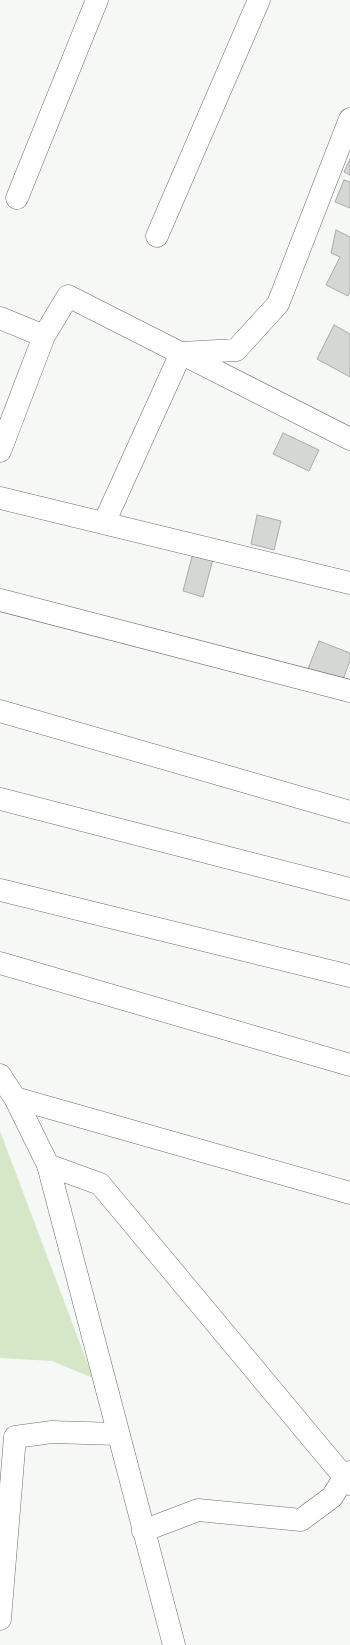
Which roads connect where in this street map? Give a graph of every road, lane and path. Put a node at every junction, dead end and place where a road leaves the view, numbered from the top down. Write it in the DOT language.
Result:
graph roads {
  1 [pos="97,0"];
  2 [pos="259,0"];
  3 [pos="350,119"];
  4 [pos="17,198"];
  5 [pos="157,236"];
  6 [pos="0,318"];
  7 [pos="44,336"];
  8 [pos="181,353"];
  9 [pos="350,439"];
  10 [pos="0,451"];
  11 [pos="0,498"];
  12 [pos="104,523"];
  13 [pos="350,583"];
  14 [pos="0,600"];
  15 [pos="350,691"];
  16 [pos="0,711"];
  17 [pos="0,799"];
  18 [pos="350,812"];
  19 [pos="350,889"];
  20 [pos="0,890"];
  21 [pos="0,963"];
  22 [pos="350,976"];
  23 [pos="350,1065"];
  24 [pos="0,1075"];
  25 [pos="15,1098"];
  26 [pos="48,1165"];
  27 [pos="350,1192"];
  28 [pos="118,1434"];
  29 [pos="348,1478"];
  30 [pos="143,1531"];
  31 [pos="0,1619"];
  32 [pos="174,1645"];
  1 -- 4 [label="street"];
  2 -- 5 [label="street"];
  3 -- 8 [label="street"];
  6 -- 7 [label="street"];
  7 -- 8 [label="street"];
  7 -- 10 [label="street"];
  8 -- 9 [label="street"];
  8 -- 12 [label="street"];
  11 -- 12 [label="street"];
  12 -- 13 [label="street"];
  14 -- 15 [label="street"];
  16 -- 18 [label="street"];
  17 -- 19 [label="street"];
  20 -- 22 [label="street"];
  21 -- 23 [label="street"];
  24 -- 25 [label="street"];
  25 -- 26 [label="street"];
  25 -- 27 [label="street"];
  26 -- 28 [label="street"];
  26 -- 29 [label="street"];
  28 -- 30 [label="street"];
  28 -- 31 [label="street"];
  29 -- 30 [label="street"];
  30 -- 32 [label="street"];
}
